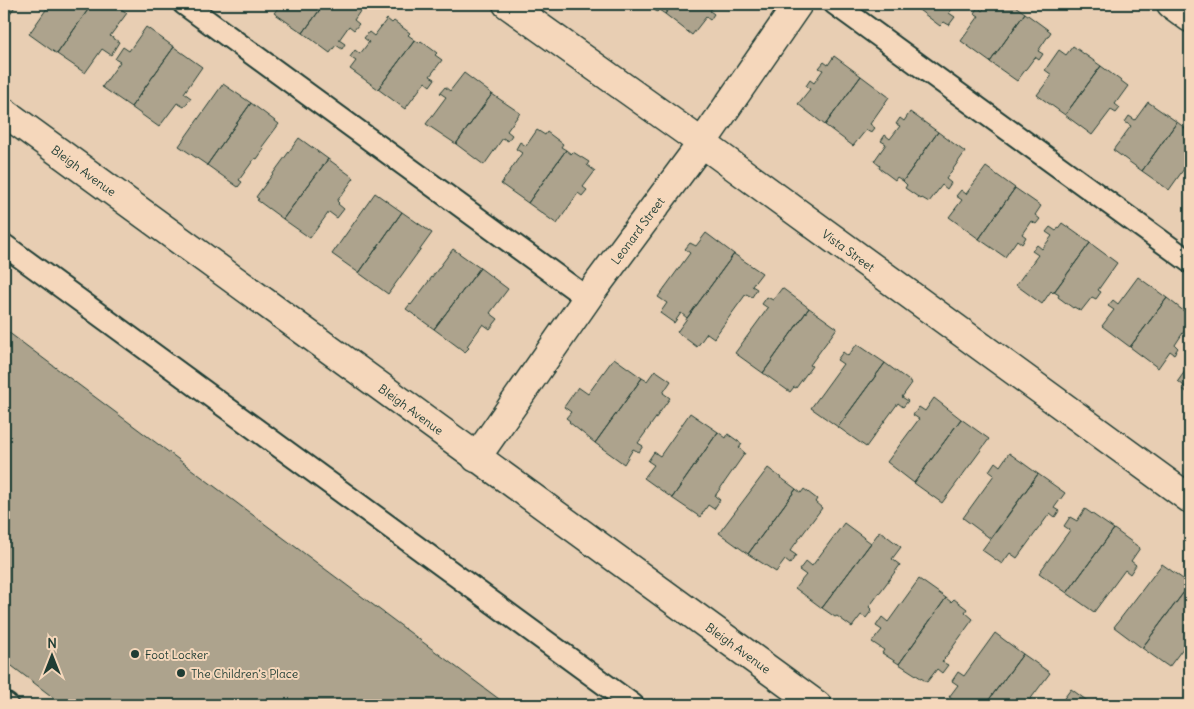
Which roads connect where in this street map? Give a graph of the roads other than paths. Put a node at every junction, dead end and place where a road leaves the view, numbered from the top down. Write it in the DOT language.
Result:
graph roads {
  1 [pos="184,4"];
  2 [pos="507,4"];
  3 [pos="798,4"];
  4 [pos="835,4"];
  5 [pos="1171,4"];
  6 [pos="1190,18"];
  7 [pos="4,112"];
  8 [pos="702,143"];
  9 [pos="4,245"];
  10 [pos="1190,262"];
  11 [pos="587,298"];
  12 [pos="476,458"];
  13 [pos="1190,500"];
  14 [pos="633,705"];
  15 [pos="817,705"];
  1 -- 11 [label="lane"];
  2 -- 8 [label="street, Vista Street"];
  3 -- 8 [label="street, Leonard Street"];
  4 -- 10 [label="lane"];
  5 -- 6 [label="street"];
  7 -- 12 [label="street, Bleigh Avenue"];
  8 -- 11 [label="street, Leonard Street"];
  8 -- 13 [label="street, Vista Street"];
  9 -- 14 [label="lane"];
  11 -- 12 [label="street, Leonard Street"];
  12 -- 15 [label="street, Bleigh Avenue"];
}
